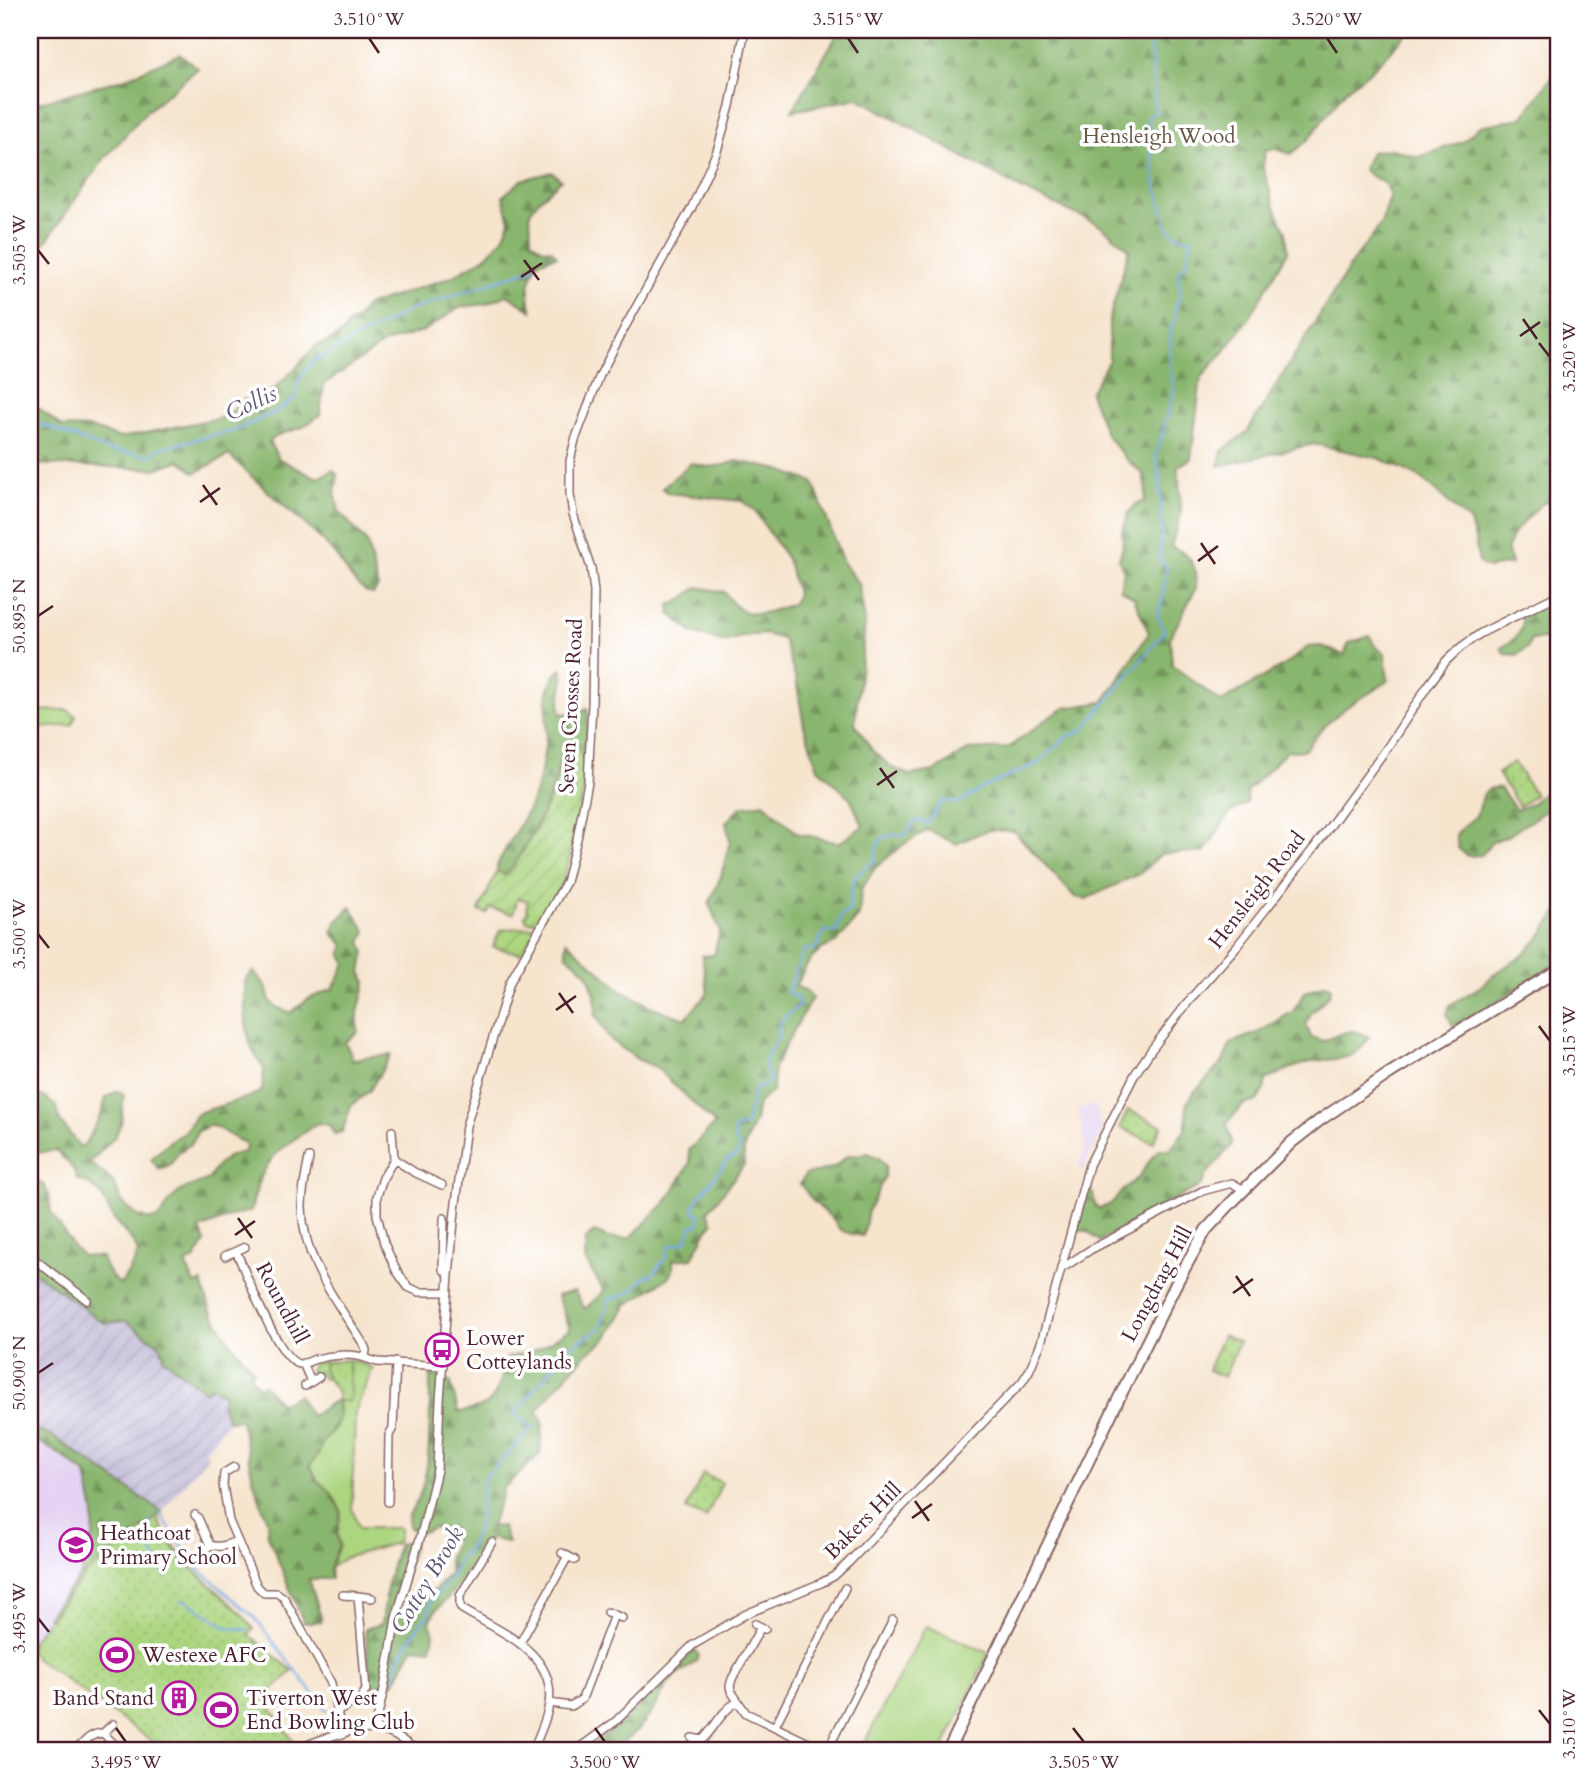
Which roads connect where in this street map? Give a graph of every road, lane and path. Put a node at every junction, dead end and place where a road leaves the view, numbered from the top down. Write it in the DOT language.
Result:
graph roads {
  1 [pos="746,30"];
  2 [pos="1558,595"];
  3 [pos="1558,970"];
  4 [pos="392,1131"];
  5 [pos="394,1159"];
  6 [pos="310,1164"];
  7 [pos="442,1185"];
  8 [pos="1244,1190"];
  9 [pos="444,1218"];
  10 [pos="245,1247"];
  11 [pos="236,1251"];
  12 [pos="30,1256"];
  13 [pos="225,1256"];
  14 [pos="1061,1267"];
  15 [pos="449,1275"];
  16 [pos="448,1292"];
  17 [pos="88,1300"];
  18 [pos="365,1358"];
  19 [pos="396,1362"];
  20 [pos="303,1363"];
  21 [pos="443,1366"];
  22 [pos="319,1377"];
  23 [pos="234,1467"];
  24 [pos="214,1468"];
  25 [pos="223,1473"];
  26 [pos="388,1502"];
  27 [pos="195,1515"];
  28 [pos="237,1541"];
  29 [pos="492,1542"];
  30 [pos="210,1545"];
  31 [pos="201,1555"];
  32 [pos="568,1556"];
  33 [pos="845,1588"];
  34 [pos="343,1595"];
  35 [pos="358,1596"];
  36 [pos="372,1598"];
  37 [pos="615,1615"];
  38 [pos="893,1620"];
  39 [pos="760,1627"];
  40 [pos="520,1643"];
  41 [pos="737,1702"];
  42 [pos="549,1703"];
  43 [pos="337,1712"];
  44 [pos="113,1724"];
  45 [pos="775,1726"];
  46 [pos="375,1729"];
  47 [pos="103,1733"];
  48 [pos="342,1735"];
  49 [pos="328,1738"];
  50 [pos="692,1738"];
  51 [pos="30,1739"];
  52 [pos="113,1743"];
  53 [pos="41,1751"];
  54 [pos="75,1751"];
  55 [pos="291,1751"];
  56 [pos="332,1751"];
  57 [pos="418,1751"];
  58 [pos="533,1751"];
  59 [pos="575,1751"];
  60 [pos="826,1751"];
  61 [pos="948,1751"];
  1 -- 15 [label="street, Seven Crosses Road"];
  2 -- 14 [label="street, Hensleigh Road"];
  3 -- 8 [label="main road, Longdrag Hill"];
  4 -- 5 [label="street"];
  5 -- 7 [label="street"];
  5 -- 16 [label="street"];
  6 -- 18 [label="street"];
  8 -- 14 [label="street"];
  8 -- 61 [label="main road, Longdrag Hill"];
  9 -- 15 [label="street"];
  10 -- 11 [label="street, Roundhill"];
  11 -- 13 [label="street, Roundhill"];
  11 -- 20 [label="street, Roundhill"];
  12 -- 17 [label="street"];
  14 -- 59 [label="street, Bakers Hill"];
  15 -- 16 [label="street, Seven Crosses Road"];
  16 -- 21 [label="street, Seven Crosses Road"];
  18 -- 19 [label="street"];
  18 -- 20 [label="street, Roundhill"];
  19 -- 21 [label="street"];
  19 -- 26 [label="street"];
  20 -- 22 [label="street, Roundhill"];
  21 -- 46 [label="street, Seven Crosses Road"];
  23 -- 25 [label="street"];
  24 -- 25 [label="street"];
  25 -- 28 [label="street"];
  27 -- 30 [label="street"];
  28 -- 30 [label="street"];
  28 -- 43 [label="street"];
  29 -- 40 [label="street"];
  30 -- 31 [label="street"];
  32 -- 40 [label="street"];
  33 -- 45 [label="street"];
  34 -- 35 [label="street"];
  35 -- 36 [label="street"];
  35 -- 43 [label="street"];
  37 -- 42 [label="street"];
  38 -- 60 [label="street"];
  39 -- 41 [label="street"];
  40 -- 42 [label="street"];
  41 -- 45 [label="street"];
  41 -- 50 [label="street"];
  42 -- 58 [label="street"];
  43 -- 48 [label="street"];
  44 -- 47 [label="street"];
  45 -- 60 [label="street"];
  46 -- 48 [label="street"];
  46 -- 57 [label="street"];
  47 -- 52 [label="street"];
  47 -- 54 [label="street"];
  48 -- 49 [label="street"];
  49 -- 55 [label="street"];
  49 -- 56 [label="street"];
  51 -- 53 [label="street"];
}
